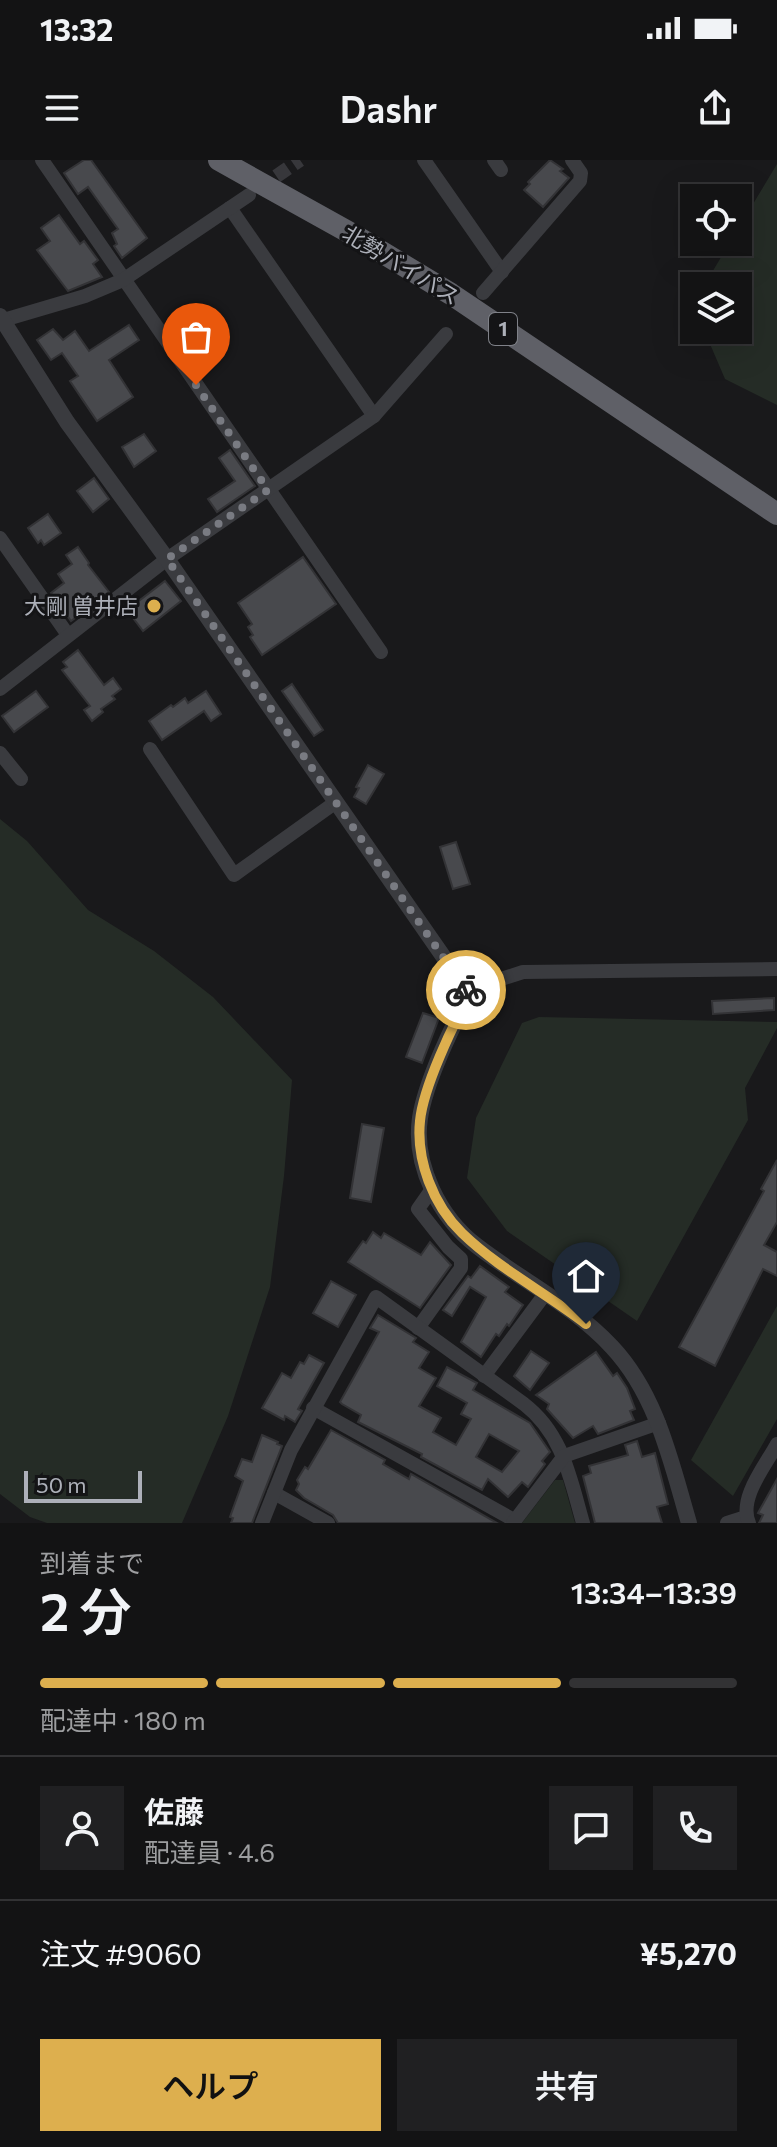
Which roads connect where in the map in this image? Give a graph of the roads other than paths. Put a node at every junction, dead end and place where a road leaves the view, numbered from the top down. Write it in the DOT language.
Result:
graph roads {
  1 [pos="42,160"];
  2 [pos="219,160"];
  3 [pos="424,160"];
  4 [pos="572,160"];
  5 [pos="249,195"];
  6 [pos="230,208"];
  7 [pos="502,272"];
  8 [pos="123,280"];
  9 [pos="483,293"];
  10 [pos="1,319"];
  11 [pos="446,334"];
  12 [pos="374,416"];
  13 [pos="268,490"];
  14 [pos="777,514"];
  15 [pos="0,538"];
  16 [pos="167,559"];
  17 [pos="68,635"];
  18 [pos="381,652"];
  19 [pos="0,689"];
  20 [pos="150,749"];
  21 [pos="0,753"];
  22 [pos="21,779"];
  23 [pos="336,802"];
  24 [pos="777,969"];
  25 [pos="470,995"];
  26 [pos="432,1189"];
  27 [pos="545,1294"];
  28 [pos="418,1328"];
  29 [pos="484,1376"];
  30 [pos="313,1408"];
  31 [pos="659,1423"];
  32 [pos="777,1444"];
  33 [pos="564,1456"];
  34 [pos="274,1493"];
  35 [pos="747,1520"];
  36 [pos="514,1522"];
  37 [pos="262,1523"];
  38 [pos="328,1523"];
  39 [pos="583,1523"];
  40 [pos="689,1523"];
  41 [pos="727,1523"];
  1 -- 8 [label="street"];
  2 -- 14 [label="highway, 北勢バイパス / 1"];
  3 -- 7 [label="street"];
  4 -- 7 [label="street"];
  5 -- 6 [label="street"];
  6 -- 8 [label="street"];
  6 -- 12 [label="street"];
  7 -- 9 [label="street"];
  8 -- 10 [label="street"];
  8 -- 13 [label="street"];
  10 -- 16 [label="street"];
  11 -- 12 [label="street"];
  12 -- 13 [label="street"];
  13 -- 16 [label="street"];
  13 -- 18 [label="street"];
  15 -- 17 [label="street"];
  16 -- 17 [label="street"];
  16 -- 23 [label="street"];
  17 -- 19 [label="street"];
  20 -- 23 [label="street"];
  21 -- 22 [label="street"];
  23 -- 25 [label="street"];
  24 -- 25 [label="street"];
  25 -- 26 [label="street"];
  26 -- 27 [label="street"];
  26 -- 28 [label="street"];
  27 -- 29 [label="street"];
  27 -- 31 [label="street"];
  28 -- 29 [label="street"];
  28 -- 30 [label="street"];
  29 -- 33 [label="street"];
  30 -- 34 [label="street"];
  30 -- 36 [label="street"];
  31 -- 33 [label="street"];
  31 -- 40 [label="street"];
  32 -- 35 [label="street"];
  33 -- 36 [label="street"];
  33 -- 39 [label="street"];
  34 -- 37 [label="street"];
  34 -- 38 [label="street"];
  35 -- 41 [label="street"];
}
